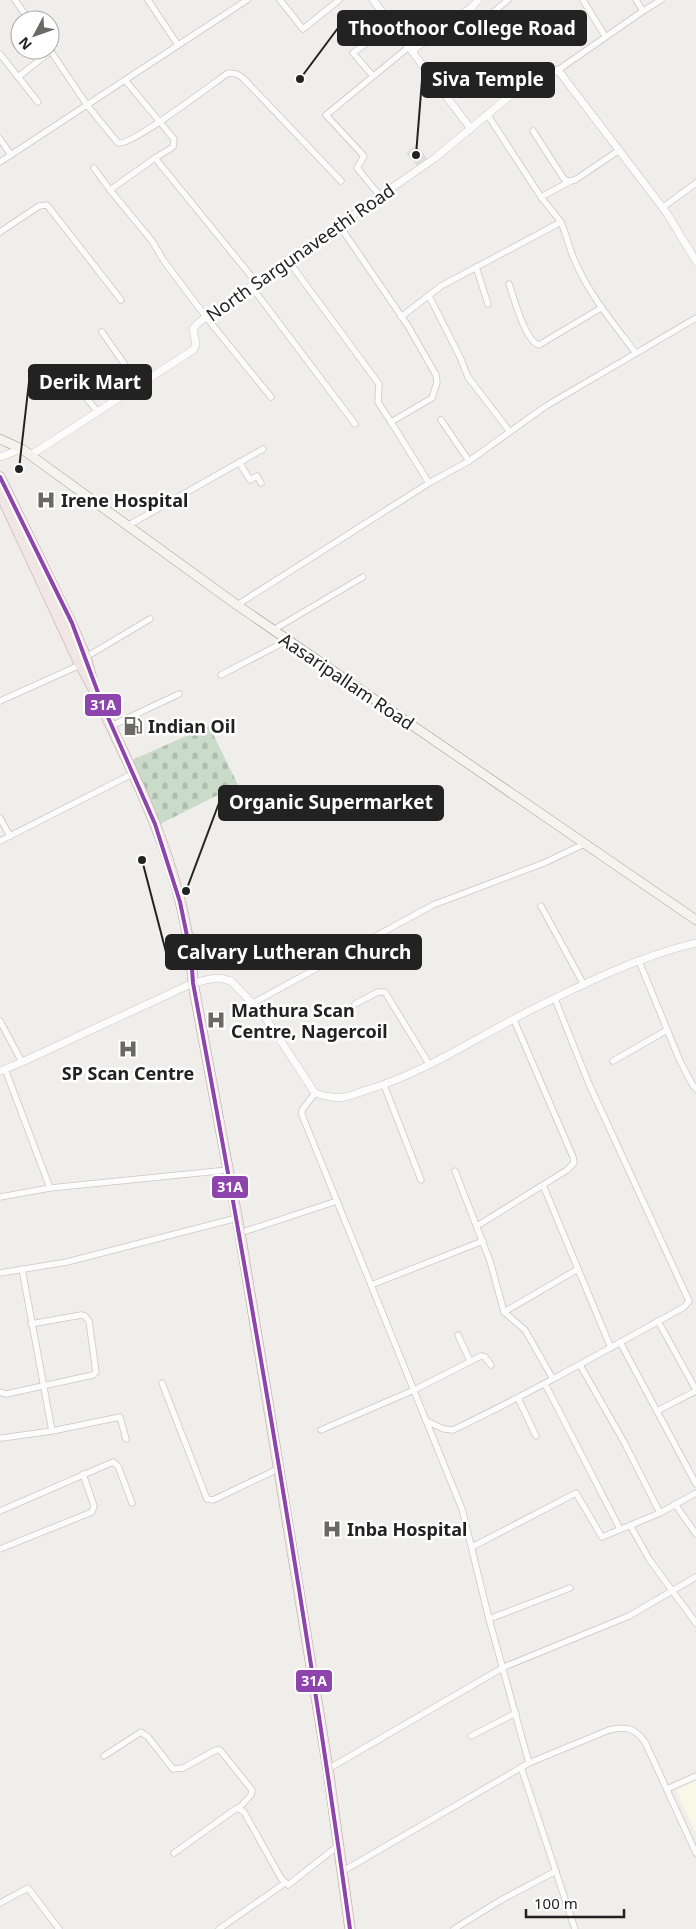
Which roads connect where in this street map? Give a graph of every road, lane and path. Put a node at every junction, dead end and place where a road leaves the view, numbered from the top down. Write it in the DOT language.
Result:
graph roads {
  1 [pos="148,0"];
  2 [pos="247,0"];
  3 [pos="280,0"];
  4 [pos="339,0"];
  5 [pos="373,0"];
  6 [pos="478,0"];
  7 [pos="508,0"];
  8 [pos="584,0"];
  9 [pos="636,0"];
  10 [pos="661,0"];
  11 [pos="240,2"];
  12 [pos="643,11"];
  13 [pos="491,14"];
  14 [pos="392,24"];
  15 [pos="605,36"];
  16 [pos="178,45"];
  17 [pos="411,48"];
  18 [pos="0,54"];
  19 [pos="39,60"];
  20 [pos="56,60"];
  21 [pos="558,70"];
  22 [pos="373,76"];
  23 [pos="18,77"];
  24 [pos="125,80"];
  25 [pos="38,102"];
  26 [pos="87,105"];
  27 [pos="487,114"];
  28 [pos="159,122"];
  29 [pos="471,129"];
  30 [pos="533,131"];
  31 [pos="0,139"];
  32 [pos="618,151"];
  33 [pos="11,155"];
  34 [pos="155,158"];
  35 [pos="0,162"];
  36 [pos="94,168"];
  37 [pos="341,181"];
  38 [pos="571,181"];
  39 [pos="696,183"];
  40 [pos="110,190"];
  41 [pos="380,196"];
  42 [pos="541,197"];
  43 [pos="662,208"];
  44 [pos="561,222"];
  45 [pos="339,225"];
  46 [pos="0,232"];
  47 [pos="287,259"];
  48 [pos="696,261"];
  49 [pos="476,267"];
  50 [pos="254,284"];
  51 [pos="508,284"];
  52 [pos="429,296"];
  53 [pos="121,300"];
  54 [pos="488,304"];
  55 [pos="601,308"];
  56 [pos="206,316"];
  57 [pos="401,317"];
  58 [pos="696,318"];
  59 [pos="102,332"];
  60 [pos="635,352"];
  61 [pos="68,376"];
  62 [pos="139,385"];
  63 [pos="271,397"];
  64 [pos="98,412"];
  65 [pos="440,420"];
  66 [pos="391,422"];
  67 [pos="356,424"];
  68 [pos="510,432"];
  69 [pos="1,440"];
  70 [pos="22,449"];
  71 [pos="263,449"];
  72 [pos="31,455"];
  73 [pos="0,457"];
  74 [pos="468,461"];
  75 [pos="239,462"];
  76 [pos="0,477"];
  77 [pos="261,483"];
  78 [pos="430,483"];
  79 [pos="0,493"];
  80 [pos="3,507"];
  81 [pos="129,525"];
  82 [pos="363,577"];
  83 [pos="237,605"];
  84 [pos="150,619"];
  85 [pos="273,630"];
  86 [pos="288,640"];
  87 [pos="83,661"];
  88 [pos="221,675"];
  89 [pos="179,694"];
  90 [pos="0,701"];
  91 [pos="111,726"];
  92 [pos="134,773"];
  93 [pos="0,818"];
  94 [pos="10,836"];
  95 [pos="0,841"];
  96 [pos="584,844"];
  97 [pos="541,906"];
  98 [pos="696,920"];
  99 [pos="696,942"];
  100 [pos="639,961"];
  101 [pos="193,983"];
  102 [pos="584,985"];
  103 [pos="555,999"];
  104 [pos="252,1003"];
  105 [pos="355,1004"];
  106 [pos="514,1020"];
  107 [pos="0,1021"];
  108 [pos="667,1030"];
  109 [pos="613,1060"];
  110 [pos="22,1062"];
  111 [pos="430,1064"];
  112 [pos="3,1070"];
  113 [pos="384,1085"];
  114 [pos="696,1089"];
  115 [pos="315,1092"];
  116 [pos="228,1170"];
  117 [pos="455,1172"];
  118 [pos="421,1180"];
  119 [pos="543,1185"];
  120 [pos="50,1188"];
  121 [pos="0,1197"];
  122 [pos="337,1201"];
  123 [pos="237,1218"];
  124 [pos="478,1226"];
  125 [pos="240,1233"];
  126 [pos="483,1240"];
  127 [pos="22,1268"];
  128 [pos="578,1269"];
  129 [pos="0,1273"];
  130 [pos="371,1285"];
  131 [pos="689,1300"];
  132 [pos="696,1306"];
  133 [pos="504,1312"];
  134 [pos="658,1321"];
  135 [pos="32,1324"];
  136 [pos="458,1335"];
  137 [pos="620,1342"];
  138 [pos="611,1348"];
  139 [pos="470,1361"];
  140 [pos="491,1365"];
  141 [pos="580,1365"];
  142 [pos="553,1379"];
  143 [pos="162,1383"];
  144 [pos="545,1384"];
  145 [pos="42,1385"];
  146 [pos="414,1390"];
  147 [pos="696,1390"];
  148 [pos="0,1392"];
  149 [pos="518,1398"];
  150 [pos="657,1411"];
  151 [pos="426,1421"];
  152 [pos="321,1430"];
  153 [pos="52,1431"];
  154 [pos="536,1436"];
  155 [pos="2,1438"];
  156 [pos="126,1439"];
  157 [pos="278,1469"];
  158 [pos="83,1474"];
  159 [pos="696,1484"];
  160 [pos="696,1493"];
  161 [pos="132,1503"];
  162 [pos="675,1504"];
  163 [pos="0,1511"];
  164 [pos="660,1513"];
  165 [pos="630,1525"];
  166 [pos="620,1529"];
  167 [pos="696,1534"];
  168 [pos="472,1547"];
  169 [pos="0,1549"];
  170 [pos="696,1577"];
  171 [pos="570,1588"];
  172 [pos="673,1591"];
  173 [pos="489,1619"];
  174 [pos="696,1623"];
  175 [pos="504,1667"];
  176 [pos="516,1713"];
  177 [pos="471,1736"];
  178 [pos="104,1756"];
  179 [pos="529,1763"];
  180 [pos="521,1768"];
  181 [pos="328,1769"];
  182 [pos="696,1776"];
  183 [pos="667,1789"];
  184 [pos="239,1808"];
  185 [pos="339,1845"];
  186 [pos="174,1853"];
  187 [pos="696,1853"];
  188 [pos="343,1871"];
  189 [pos="556,1871"];
  190 [pos="285,1883"];
  191 [pos="0,1903"];
  192 [pos="59,1929"];
  193 [pos="219,1929"];
  194 [pos="350,1929"];
  195 [pos="454,1929"];
  196 [pos="575,1929"];
  1 -- 16 [label="street"];
  2 -- 11 [label="street"];
  3 -- 4 [label="street"];
  5 -- 14 [label="street"];
  6 -- 17 [label="street"];
  7 -- 13 [label="street"];
  8 -- 15 [label="street"];
  9 -- 12 [label="street"];
  10 -- 12 [label="street"];
  11 -- 16 [label="street"];
  12 -- 15 [label="street"];
  14 -- 17 [label="street"];
  14 -- 22 [label="street"];
  15 -- 21 [label="street"];
  16 -- 24 [label="street"];
  17 -- 22 [label="street"];
  17 -- 29 [label="street"];
  18 -- 23 [label="street"];
  19 -- 23 [label="street"];
  20 -- 26 [label="street"];
  21 -- 27 [label="street, North Sargunaveethi Road"];
  21 -- 32 [label="street"];
  22 -- 41 [label="street"];
  23 -- 25 [label="street"];
  24 -- 26 [label="street"];
  24 -- 28 [label="street"];
  26 -- 28 [label="street"];
  26 -- 33 [label="street"];
  27 -- 29 [label="street, North Sargunaveethi Road"];
  27 -- 42 [label="street"];
  28 -- 34 [label="street"];
  28 -- 37 [label="street"];
  29 -- 41 [label="street, North Sargunaveethi Road"];
  30 -- 38 [label="street"];
  31 -- 33 [label="street"];
  32 -- 38 [label="street"];
  32 -- 43 [label="street"];
  33 -- 35 [label="street"];
  34 -- 40 [label="street"];
  34 -- 50 [label="street"];
  36 -- 40 [label="street"];
  38 -- 42 [label="street"];
  39 -- 43 [label="street"];
  40 -- 56 [label="street"];
  41 -- 45 [label="street, North Sargunaveethi Road"];
  42 -- 44 [label="street"];
  43 -- 48 [label="street"];
  44 -- 49 [label="street"];
  44 -- 55 [label="street"];
  45 -- 47 [label="street, North Sargunaveethi Road"];
  45 -- 57 [label="street"];
  46 -- 53 [label="street"];
  47 -- 50 [label="street, North Sargunaveethi Road"];
  47 -- 66 [label="street"];
  49 -- 52 [label="street"];
  49 -- 54 [label="street"];
  50 -- 56 [label="street, North Sargunaveethi Road"];
  50 -- 67 [label="street"];
  51 -- 55 [label="street"];
  52 -- 57 [label="street"];
  52 -- 68 [label="street"];
  55 -- 60 [label="street"];
  56 -- 62 [label="street, North Sargunaveethi Road"];
  56 -- 63 [label="street"];
  57 -- 66 [label="street"];
  58 -- 60 [label="street"];
  59 -- 62 [label="street"];
  60 -- 68 [label="street"];
  61 -- 64 [label="street"];
  62 -- 64 [label="street, North Sargunaveethi Road"];
  64 -- 72 [label="street, North Sargunaveethi Road"];
  65 -- 74 [label="street"];
  66 -- 78 [label="street"];
  68 -- 74 [label="street"];
  69 -- 70 [label="main road, Aasaripallam Road"];
  70 -- 72 [label="main road, Aasaripallam Road"];
  70 -- 73 [label="street"];
  71 -- 75 [label="street"];
  72 -- 81 [label="main road, Aasaripallam Road"];
  74 -- 78 [label="street"];
  75 -- 77 [label="street"];
  75 -- 81 [label="street"];
  76 -- 87 [label="highway"];
  78 -- 83 [label="street"];
  79 -- 80 [label="highway"];
  80 -- 87 [label="highway"];
  81 -- 83 [label="main road, Aasaripallam Road"];
  82 -- 85 [label="street"];
  83 -- 85 [label="main road, Aasaripallam Road"];
  84 -- 87 [label="street"];
  85 -- 86 [label="main road, Aasaripallam Road"];
  86 -- 88 [label="street"];
  86 -- 96 [label="main road, Aasaripallam Road"];
  87 -- 90 [label="street"];
  87 -- 91 [label="highway"];
  89 -- 91 [label="street"];
  91 -- 92 [label="highway"];
  92 -- 94 [label="street"];
  92 -- 101 [label="highway"];
  93 -- 94 [label="street"];
  94 -- 95 [label="street"];
  96 -- 98 [label="main road, Aasaripallam Road"];
  96 -- 104 [label="street"];
  97 -- 102 [label="street"];
  99 -- 100 [label="street"];
  100 -- 102 [label="street"];
  100 -- 108 [label="street"];
  101 -- 104 [label="street"];
  101 -- 110 [label="street"];
  101 -- 116 [label="highway"];
  102 -- 103 [label="street"];
  103 -- 106 [label="street"];
  103 -- 131 [label="street"];
  104 -- 115 [label="street"];
  105 -- 111 [label="street"];
  106 -- 111 [label="street"];
  106 -- 119 [label="street"];
  107 -- 110 [label="street"];
  108 -- 109 [label="street"];
  108 -- 114 [label="street"];
  110 -- 112 [label="street"];
  111 -- 113 [label="street"];
  112 -- 120 [label="street"];
  113 -- 115 [label="street"];
  113 -- 118 [label="street"];
  115 -- 122 [label="street"];
  116 -- 120 [label="street"];
  116 -- 123 [label="highway"];
  117 -- 124 [label="street"];
  119 -- 124 [label="street"];
  119 -- 128 [label="street"];
  120 -- 121 [label="street"];
  122 -- 125 [label="street"];
  122 -- 130 [label="street"];
  123 -- 125 [label="highway"];
  123 -- 127 [label="street"];
  124 -- 126 [label="street"];
  125 -- 157 [label="highway"];
  126 -- 130 [label="street"];
  126 -- 133 [label="street"];
  127 -- 129 [label="street"];
  127 -- 135 [label="street"];
  128 -- 133 [label="street"];
  128 -- 138 [label="street"];
  130 -- 146 [label="street"];
  131 -- 132 [label="street"];
  131 -- 134 [label="street"];
  133 -- 142 [label="street"];
  134 -- 137 [label="street"];
  134 -- 147 [label="street"];
  135 -- 145 [label="street"];
  135 -- 145 [label="street"];
  136 -- 139 [label="street"];
  137 -- 138 [label="street"];
  137 -- 150 [label="street"];
  138 -- 141 [label="street"];
  139 -- 140 [label="street"];
  139 -- 146 [label="street"];
  141 -- 142 [label="street"];
  141 -- 164 [label="street"];
  142 -- 144 [label="street"];
  143 -- 157 [label="street"];
  144 -- 149 [label="street"];
  144 -- 166 [label="street"];
  145 -- 148 [label="street"];
  145 -- 153 [label="street"];
  146 -- 151 [label="street"];
  146 -- 152 [label="street"];
  147 -- 150 [label="street"];
  149 -- 151 [label="street"];
  149 -- 154 [label="street"];
  150 -- 159 [label="street"];
  151 -- 168 [label="street"];
  153 -- 155 [label="street"];
  153 -- 156 [label="street"];
  157 -- 181 [label="highway"];
  158 -- 161 [label="street"];
  158 -- 163 [label="street"];
  158 -- 169 [label="street"];
  160 -- 162 [label="street"];
  162 -- 164 [label="street"];
  162 -- 167 [label="street"];
  164 -- 165 [label="street"];
  165 -- 166 [label="street"];
  165 -- 172 [label="street"];
  166 -- 168 [label="street"];
  168 -- 173 [label="street"];
  170 -- 172 [label="street"];
  171 -- 173 [label="street"];
  172 -- 174 [label="street"];
  172 -- 175 [label="street"];
  173 -- 175 [label="street"];
  175 -- 176 [label="street"];
  175 -- 181 [label="street"];
  176 -- 177 [label="street"];
  176 -- 179 [label="street"];
  178 -- 184 [label="street"];
  179 -- 180 [label="street"];
  179 -- 183 [label="street"];
  180 -- 188 [label="street"];
  180 -- 189 [label="street"];
  181 -- 185 [label="highway"];
  182 -- 183 [label="street"];
  183 -- 187 [label="street"];
  184 -- 186 [label="street"];
  184 -- 190 [label="street"];
  185 -- 188 [label="highway"];
  185 -- 190 [label="street"];
  188 -- 194 [label="highway"];
  189 -- 195 [label="street"];
  189 -- 196 [label="street"];
  190 -- 193 [label="street"];
  191 -- 192 [label="street"];
}
